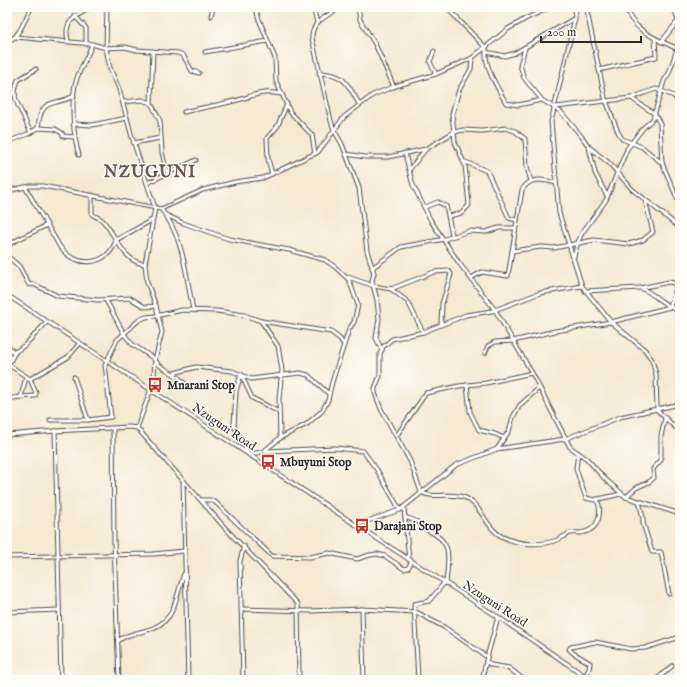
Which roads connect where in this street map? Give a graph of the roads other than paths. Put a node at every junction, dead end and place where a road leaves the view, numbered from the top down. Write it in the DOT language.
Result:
graph roads {
  1 [pos="32,7"];
  2 [pos="91,7"];
  3 [pos="107,7"];
  4 [pos="213,7"];
  5 [pos="256,7"];
  6 [pos="313,7"];
  7 [pos="342,7"];
  8 [pos="358,7"];
  9 [pos="550,7"];
  10 [pos="574,7"];
  11 [pos="586,7"];
  12 [pos="625,7"];
  13 [pos="674,7"];
  14 [pos="448,8"];
  15 [pos="75,16"];
  16 [pos="211,16"];
  17 [pos="575,18"];
  18 [pos="678,21"];
  19 [pos="317,23"];
  20 [pos="680,27"];
  21 [pos="15,37"];
  22 [pos="655,39"];
  23 [pos="680,40"];
  24 [pos="268,41"];
  25 [pos="7,42"];
  26 [pos="68,42"];
  27 [pos="661,42"];
  28 [pos="86,44"];
  29 [pos="92,44"];
  30 [pos="106,48"];
  31 [pos="486,48"];
  32 [pos="525,48"];
  33 [pos="679,50"];
  34 [pos="153,51"];
  35 [pos="434,51"];
  36 [pos="205,52"];
  37 [pos="486,52"];
  38 [pos="472,58"];
  39 [pos="36,69"];
  40 [pos="599,70"];
  41 [pos="199,73"];
  42 [pos="319,73"];
  43 [pos="436,74"];
  44 [pos="7,87"];
  45 [pos="394,87"];
  46 [pos="661,92"];
  47 [pos="282,94"];
  48 [pos="15,95"];
  49 [pos="74,96"];
  50 [pos="631,98"];
  51 [pos="542,100"];
  52 [pos="606,101"];
  53 [pos="123,102"];
  54 [pos="151,102"];
  55 [pos="680,103"];
  56 [pos="287,104"];
  57 [pos="359,104"];
  58 [pos="554,107"];
  59 [pos="184,112"];
  60 [pos="655,114"];
  61 [pos="127,118"];
  62 [pos="73,124"];
  63 [pos="38,128"];
  64 [pos="334,130"];
  65 [pos="31,132"];
  66 [pos="454,132"];
  67 [pos="75,137"];
  68 [pos="160,138"];
  69 [pos="7,142"];
  70 [pos="134,143"];
  71 [pos="630,143"];
  72 [pos="589,147"];
  73 [pos="426,149"];
  74 [pos="405,153"];
  75 [pos="315,154"];
  76 [pos="346,154"];
  77 [pos="79,155"];
  78 [pos="196,160"];
  79 [pos="463,161"];
  80 [pos="662,163"];
  81 [pos="408,170"];
  82 [pos="167,173"];
  83 [pos="617,173"];
  84 [pos="272,174"];
  85 [pos="531,181"];
  86 [pos="147,183"];
  87 [pos="556,183"];
  88 [pos="25,187"];
  89 [pos="7,191"];
  90 [pos="92,195"];
  91 [pos="607,196"];
  92 [pos="645,200"];
  93 [pos="680,205"];
  94 [pos="425,207"];
  95 [pos="154,208"];
  96 [pos="161,208"];
  97 [pos="166,215"];
  98 [pos="449,216"];
  99 [pos="152,220"];
  100 [pos="516,220"];
  101 [pos="47,225"];
  102 [pos="515,228"];
  103 [pos="680,228"];
  104 [pos="7,232"];
  105 [pos="452,235"];
  106 [pos="445,239"];
  107 [pos="116,240"];
  108 [pos="578,242"];
  109 [pos="11,243"];
  110 [pos="7,245"];
  111 [pos="568,245"];
  112 [pos="7,249"];
  113 [pos="512,251"];
  114 [pos="7,256"];
  115 [pos="573,259"];
  116 [pos="145,264"];
  117 [pos="372,268"];
  118 [pos="680,276"];
  119 [pos="348,277"];
  120 [pos="471,278"];
  121 [pos="678,284"];
  122 [pos="374,286"];
  123 [pos="582,286"];
  124 [pos="640,288"];
  125 [pos="391,289"];
  126 [pos="586,291"];
  127 [pos="7,295"];
  128 [pos="106,300"];
  129 [pos="156,306"];
  130 [pos="670,307"];
  131 [pos="193,310"];
  132 [pos="495,310"];
  133 [pos="680,310"];
  134 [pos="159,316"];
  135 [pos="260,321"];
  136 [pos="47,322"];
  137 [pos="611,322"];
  138 [pos="441,324"];
  139 [pos="423,332"];
  140 [pos="124,334"];
  141 [pos="513,341"];
  142 [pos="80,343"];
  143 [pos="344,345"];
  144 [pos="7,346"];
  145 [pos="382,350"];
  146 [pos="15,353"];
  147 [pos="485,353"];
  148 [pos="107,360"];
  149 [pos="154,360"];
  150 [pos="8,366"];
  151 [pos="174,373"];
  152 [pos="532,373"];
  153 [pos="241,374"];
  154 [pos="74,376"];
  155 [pos="281,376"];
  156 [pos="26,377"];
  157 [pos="30,379"];
  158 [pos="467,385"];
  159 [pos="188,387"];
  160 [pos="539,388"];
  161 [pos="152,390"];
  162 [pos="329,394"];
  163 [pos="21,397"];
  164 [pos="7,399"];
  165 [pos="680,404"];
  166 [pos="657,410"];
  167 [pos="279,412"];
  168 [pos="665,418"];
  169 [pos="50,420"];
  170 [pos="88,420"];
  171 [pos="137,428"];
  172 [pos="113,429"];
  173 [pos="55,431"];
  174 [pos="680,432"];
  175 [pos="7,435"];
  176 [pos="397,435"];
  177 [pos="280,438"];
  178 [pos="504,438"];
  179 [pos="565,439"];
  180 [pos="496,449"];
  181 [pos="264,451"];
  182 [pos="578,453"];
  183 [pos="249,455"];
  184 [pos="183,480"];
  185 [pos="421,492"];
  186 [pos="621,494"];
  187 [pos="626,497"];
  188 [pos="597,499"];
  189 [pos="201,500"];
  190 [pos="639,501"];
  191 [pos="402,509"];
  192 [pos="680,514"];
  193 [pos="405,517"];
  194 [pos="356,525"];
  195 [pos="244,546"];
  196 [pos="185,551"];
  197 [pos="115,555"];
  198 [pos="58,556"];
  199 [pos="7,557"];
  200 [pos="410,561"];
  201 [pos="185,571"];
  202 [pos="446,583"];
  203 [pos="669,594"];
  204 [pos="362,608"];
  205 [pos="241,609"];
  206 [pos="299,609"];
  207 [pos="59,610"];
  208 [pos="7,612"];
  209 [pos="416,612"];
  210 [pos="498,617"];
  211 [pos="680,637"];
  212 [pos="118,641"];
  213 [pos="487,657"];
  214 [pos="486,661"];
  215 [pos="672,666"];
  216 [pos="585,676"];
  217 [pos="61,680"];
  218 [pos="119,680"];
  219 [pos="188,680"];
  220 [pos="243,680"];
  221 [pos="300,680"];
  222 [pos="364,680"];
  223 [pos="418,680"];
  224 [pos="442,680"];
  225 [pos="471,680"];
  226 [pos="482,680"];
  227 [pos="524,680"];
  228 [pos="591,680"];
  229 [pos="656,680"];
  1 -- 21 [label="street"];
  2 -- 15 [label="street"];
  3 -- 30 [label="street"];
  4 -- 16 [label="street"];
  5 -- 24 [label="street"];
  6 -- 19 [label="street"];
  7 -- 19 [label="street"];
  8 -- 45 [label="street"];
  9 -- 31 [label="street"];
  10 -- 17 [label="street"];
  11 -- 40 [label="street"];
  12 -- 22 [label="street"];
  13 -- 18 [label="street"];
  14 -- 31 [label="street"];
  15 -- 26 [label="street"];
  15 -- 28 [label="street"];
  17 -- 32 [label="street"];
  17 -- 58 [label="street"];
  18 -- 20 [label="street"];
  18 -- 27 [label="street"];
  19 -- 42 [label="street"];
  21 -- 25 [label="street"];
  21 -- 26 [label="street"];
  22 -- 27 [label="street"];
  22 -- 40 [label="street"];
  23 -- 33 [label="street"];
  24 -- 36 [label="street"];
  24 -- 47 [label="street"];
  26 -- 28 [label="street"];
  27 -- 33 [label="street"];
  28 -- 29 [label="street"];
  29 -- 30 [label="street"];
  29 -- 49 [label="street"];
  30 -- 34 [label="street"];
  30 -- 53 [label="street"];
  31 -- 37 [label="street"];
  31 -- 38 [label="street"];
  32 -- 37 [label="street"];
  32 -- 51 [label="street"];
  33 -- 46 [label="street"];
  34 -- 41 [label="street"];
  34 -- 54 [label="street"];
  35 -- 43 [label="street"];
  37 -- 51 [label="street"];
  38 -- 43 [label="street"];
  38 -- 66 [label="street"];
  39 -- 48 [label="street"];
  40 -- 52 [label="street"];
  42 -- 57 [label="street"];
  42 -- 64 [label="street"];
  43 -- 45 [label="street"];
  44 -- 48 [label="street"];
  45 -- 57 [label="street"];
  46 -- 50 [label="street"];
  46 -- 55 [label="street"];
  46 -- 60 [label="street"];
  47 -- 56 [label="street"];
  47 -- 59 [label="street"];
  48 -- 65 [label="street"];
  49 -- 62 [label="street"];
  49 -- 63 [label="street"];
  50 -- 52 [label="street"];
  50 -- 60 [label="street"];
  51 -- 58 [label="street"];
  52 -- 58 [label="street"];
  52 -- 71 [label="street"];
  53 -- 54 [label="street"];
  53 -- 61 [label="street"];
  54 -- 68 [label="street"];
  56 -- 75 [label="street"];
  56 -- 84 [label="street"];
  57 -- 64 [label="street"];
  58 -- 72 [label="street"];
  58 -- 87 [label="street"];
  60 -- 71 [label="street"];
  60 -- 80 [label="street"];
  61 -- 62 [label="street"];
  61 -- 70 [label="street"];
  62 -- 67 [label="street"];
  63 -- 65 [label="street"];
  63 -- 67 [label="street"];
  64 -- 75 [label="street"];
  64 -- 76 [label="street"];
  65 -- 69 [label="street"];
  66 -- 73 [label="street"];
  66 -- 79 [label="street"];
  66 -- 85 [label="street"];
  67 -- 77 [label="street"];
  68 -- 70 [label="street"];
  68 -- 82 [label="street"];
  70 -- 86 [label="street"];
  71 -- 80 [label="street"];
  71 -- 83 [label="street"];
  72 -- 83 [label="street"];
  72 -- 91 [label="street"];
  73 -- 74 [label="street"];
  73 -- 81 [label="street"];
  74 -- 76 [label="street"];
  74 -- 81 [label="street"];
  75 -- 84 [label="street"];
  76 -- 117 [label="street"];
  78 -- 82 [label="street"];
  79 -- 98 [label="street"];
  79 -- 100 [label="street"];
  80 -- 93 [label="street"];
  81 -- 94 [label="street"];
  82 -- 86 [label="street"];
  83 -- 91 [label="street"];
  83 -- 92 [label="street"];
  84 -- 96 [label="street"];
  85 -- 87 [label="street"];
  85 -- 100 [label="street"];
  86 -- 95 [label="street"];
  87 -- 111 [label="street"];
  88 -- 89 [label="street"];
  88 -- 90 [label="street"];
  88 -- 101 [label="street"];
  90 -- 95 [label="street"];
  90 -- 107 [label="street"];
  91 -- 108 [label="street"];
  92 -- 103 [label="street"];
  92 -- 108 [label="street"];
  94 -- 98 [label="street"];
  94 -- 106 [label="street"];
  95 -- 96 [label="street"];
  95 -- 99 [label="street"];
  96 -- 97 [label="street"];
  97 -- 119 [label="street"];
  97 -- 131 [label="street"];
  98 -- 105 [label="street"];
  99 -- 107 [label="street"];
  99 -- 116 [label="street"];
  100 -- 102 [label="street"];
  101 -- 107 [label="street"];
  101 -- 109 [label="street"];
  102 -- 105 [label="street"];
  102 -- 113 [label="street"];
  104 -- 109 [label="street"];
  105 -- 106 [label="street"];
  106 -- 117 [label="street"];
  106 -- 120 [label="street"];
  107 -- 116 [label="street"];
  108 -- 111 [label="street"];
  108 -- 115 [label="street"];
  109 -- 110 [label="street"];
  109 -- 112 [label="street"];
  111 -- 113 [label="street"];
  111 -- 115 [label="street"];
  113 -- 120 [label="street"];
  114 -- 128 [label="street"];
  115 -- 123 [label="street"];
  116 -- 129 [label="street"];
  117 -- 122 [label="street"];
  118 -- 121 [label="street"];
  119 -- 122 [label="street"];
  119 -- 143 [label="street"];
  120 -- 132 [label="street"];
  121 -- 124 [label="street"];
  121 -- 130 [label="street"];
  122 -- 125 [label="street"];
  122 -- 145 [label="street"];
  123 -- 126 [label="street"];
  123 -- 132 [label="street"];
  124 -- 126 [label="street"];
  124 -- 130 [label="street"];
  125 -- 138 [label="street"];
  125 -- 139 [label="street"];
  126 -- 137 [label="street"];
  127 -- 136 [label="street, Nzuguni Road"];
  128 -- 129 [label="street"];
  128 -- 140 [label="street"];
  129 -- 134 [label="street"];
  130 -- 133 [label="street"];
  130 -- 137 [label="street"];
  131 -- 134 [label="street"];
  131 -- 135 [label="street"];
  132 -- 138 [label="street"];
  132 -- 141 [label="street"];
  134 -- 140 [label="street"];
  134 -- 149 [label="street"];
  135 -- 143 [label="street"];
  135 -- 155 [label="street"];
  136 -- 142 [label="street, Nzuguni Road"];
  136 -- 146 [label="street"];
  137 -- 141 [label="street"];
  137 -- 166 [label="street"];
  138 -- 139 [label="street"];
  139 -- 145 [label="street"];
  140 -- 148 [label="street"];
  140 -- 149 [label="street"];
  141 -- 147 [label="street"];
  141 -- 152 [label="street"];
  142 -- 148 [label="street, Nzuguni Road"];
  142 -- 157 [label="street"];
  143 -- 162 [label="street"];
  144 -- 146 [label="street"];
  145 -- 176 [label="street"];
  146 -- 150 [label="street"];
  148 -- 161 [label="street, Nzuguni Road"];
  148 -- 170 [label="street"];
  149 -- 151 [label="street"];
  149 -- 161 [label="street"];
  150 -- 156 [label="street"];
  151 -- 153 [label="street"];
  151 -- 159 [label="street"];
  152 -- 158 [label="street"];
  152 -- 160 [label="street"];
  153 -- 155 [label="street"];
  153 -- 167 [label="street"];
  153 -- 183 [label="street"];
  154 -- 170 [label="street"];
  155 -- 162 [label="street"];
  155 -- 167 [label="street"];
  156 -- 157 [label="street"];
  156 -- 163 [label="street"];
  157 -- 163 [label="street"];
  158 -- 176 [label="street"];
  158 -- 178 [label="street"];
  160 -- 178 [label="street"];
  160 -- 179 [label="street"];
  161 -- 171 [label="street"];
  161 -- 183 [label="street, Nzuguni Road"];
  162 -- 177 [label="street"];
  163 -- 164 [label="street"];
  165 -- 166 [label="street"];
  166 -- 168 [label="street"];
  166 -- 179 [label="street"];
  167 -- 177 [label="street"];
  168 -- 174 [label="street"];
  168 -- 187 [label="street"];
  169 -- 170 [label="street"];
  171 -- 172 [label="street"];
  171 -- 184 [label="street"];
  172 -- 173 [label="street"];
  172 -- 197 [label="street"];
  173 -- 175 [label="street"];
  173 -- 198 [label="street"];
  176 -- 185 [label="street"];
  177 -- 181 [label="street"];
  178 -- 180 [label="street"];
  179 -- 180 [label="street"];
  179 -- 182 [label="street"];
  180 -- 185 [label="street"];
  181 -- 183 [label="street"];
  181 -- 191 [label="street"];
  182 -- 186 [label="street"];
  182 -- 188 [label="street"];
  183 -- 194 [label="street, Nzuguni Road"];
  184 -- 189 [label="street"];
  184 -- 196 [label="street"];
  185 -- 188 [label="street"];
  185 -- 191 [label="street"];
  186 -- 187 [label="street"];
  186 -- 188 [label="street"];
  187 -- 190 [label="street"];
  189 -- 195 [label="street"];
  189 -- 200 [label="street"];
  190 -- 192 [label="street"];
  190 -- 203 [label="street"];
  191 -- 193 [label="street"];
  191 -- 194 [label="street"];
  193 -- 200 [label="street"];
  193 -- 202 [label="street"];
  194 -- 200 [label="street, Nzuguni Road"];
  195 -- 205 [label="street"];
  195 -- 206 [label="street"];
  196 -- 197 [label="street"];
  196 -- 201 [label="street"];
  197 -- 198 [label="street"];
  197 -- 212 [label="street"];
  198 -- 199 [label="street"];
  198 -- 207 [label="street"];
  200 -- 202 [label="street, Nzuguni Road"];
  201 -- 212 [label="street"];
  201 -- 219 [label="street"];
  202 -- 209 [label="street"];
  202 -- 210 [label="street, Nzuguni Road"];
  204 -- 206 [label="street"];
  204 -- 209 [label="street"];
  204 -- 222 [label="street"];
  205 -- 206 [label="street"];
  205 -- 220 [label="street"];
  206 -- 221 [label="street"];
  207 -- 208 [label="street"];
  207 -- 217 [label="street"];
  209 -- 213 [label="street"];
  209 -- 223 [label="street"];
  210 -- 213 [label="street"];
  210 -- 216 [label="street, Nzuguni Road"];
  211 -- 216 [label="street"];
  212 -- 218 [label="street"];
  213 -- 214 [label="street"];
  214 -- 226 [label="street"];
  214 -- 227 [label="street"];
  215 -- 229 [label="street"];
  216 -- 228 [label="street, Nzuguni Road"];
  224 -- 225 [label="street"];
}
